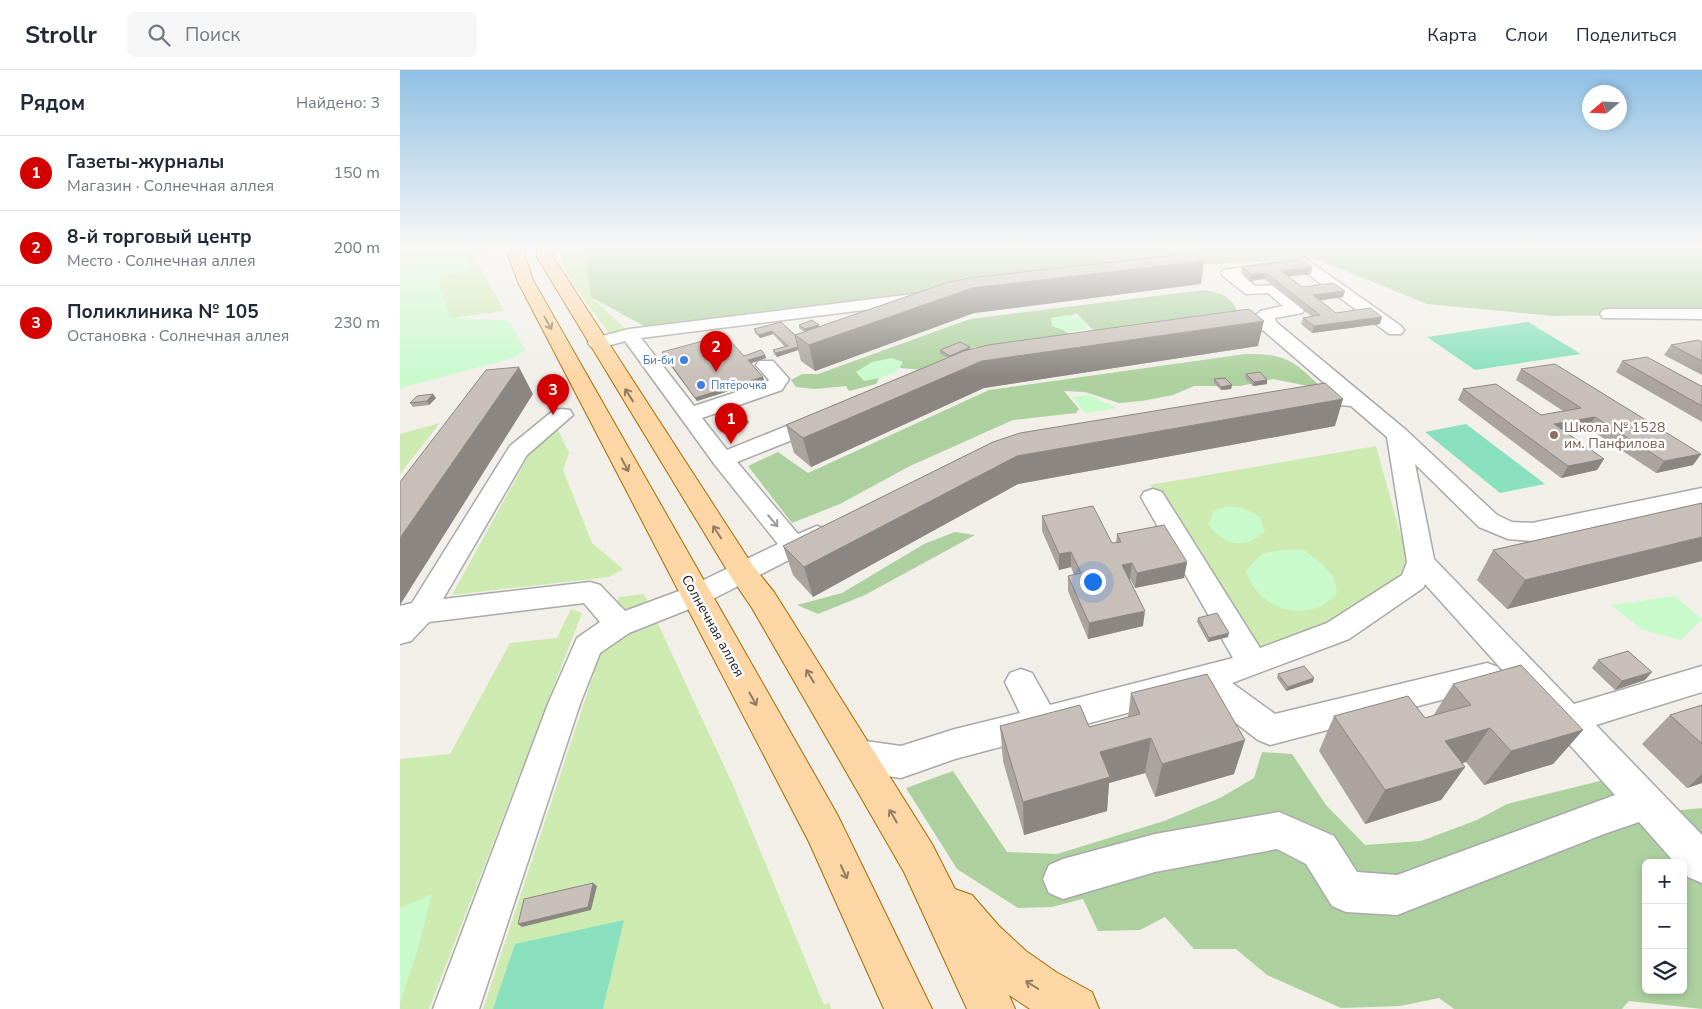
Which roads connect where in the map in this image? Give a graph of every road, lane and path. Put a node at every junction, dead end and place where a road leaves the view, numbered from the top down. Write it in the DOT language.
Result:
graph roads {
  1 [pos="531,291"];
  2 [pos="565,291"];
  3 [pos="1274,291"];
  4 [pos="1341,291"];
  5 [pos="934,296"];
  6 [pos="905,301"];
  7 [pos="824,310"];
  8 [pos="1609,314"];
  9 [pos="1702,314"];
  10 [pos="880,321"];
  11 [pos="1264,321"];
  12 [pos="840,327"];
  13 [pos="1204,327"];
  14 [pos="1395,330"];
  15 [pos="629,334"];
  16 [pos="596,343"];
  17 [pos="766,365"];
  18 [pos="1284,399"];
  19 [pos="1357,400"];
  20 [pos="840,412"];
  21 [pos="562,415"];
  22 [pos="689,415"];
  23 [pos="1398,435"];
  24 [pos="723,460"];
  25 [pos="1152,496"];
  26 [pos="1702,496"];
  27 [pos="837,525"];
  28 [pos="794,546"];
  29 [pos="1421,562"];
  30 [pos="743,573"];
  31 [pos="697,595"];
  32 [pos="410,613"];
  33 [pos="619,625"];
  34 [pos="400,633"];
  35 [pos="1253,664"];
  36 [pos="1522,672"];
  37 [pos="1702,679"];
  38 [pos="1203,680"];
  39 [pos="1021,682"];
  40 [pos="1567,720"];
  41 [pos="1041,721"];
  42 [pos="858,756"];
  43 [pos="1645,804"];
  44 [pos="918,858"];
  45 [pos="1702,862"];
  46 [pos="1063,879"];
  47 [pos="456,1009"];
  48 [pos="908,1009"];
  49 [pos="991,1009"];
  50 [pos="1075,1009"];
  1 -- 31 [label="main road, Солнечная аллея, one-way"];
  2 -- 16 [label="main road"];
  3 -- 11 [label="street"];
  4 -- 14 [label="street"];
  5 -- 6 [label="street"];
  6 -- 7 [label="street"];
  6 -- 10 [label="street"];
  7 -- 12 [label="street"];
  7 -- 15 [label="street"];
  8 -- 9 [label="street"];
  11 -- 13 [label="street"];
  11 -- 19 [label="street"];
  15 -- 16 [label="street"];
  15 -- 22 [label="street"];
  30 -- 16 [label="main road, one-way"];
  17 -- 22 [label="street"];
  18 -- 19 [label="street"];
  19 -- 23 [label="street"];
  20 -- 24 [label="street"];
  21 -- 32 [label="street"];
  22 -- 24 [label="street"];
  23 -- 26 [label="street"];
  23 -- 29 [label="street"];
  24 -- 28 [label="street, one-way"];
  25 -- 35 [label="street"];
  27 -- 28 [label="street"];
  28 -- 30 [label="street"];
  29 -- 35 [label="street"];
  29 -- 36 [label="street"];
  30 -- 31 [label="street"];
  42 -- 30 [label="main road, one-way"];
  31 -- 33 [label="street"];
  31 -- 48 [label="main road, Солнечная аллея, one-way"];
  32 -- 33 [label="street"];
  32 -- 34 [label="street"];
  33 -- 47 [label="street"];
  35 -- 38 [label="street"];
  36 -- 38 [label="street"];
  36 -- 40 [label="street"];
  37 -- 40 [label="street"];
  38 -- 41 [label="street"];
  39 -- 41 [label="street"];
  40 -- 43 [label="street"];
  41 -- 42 [label="street"];
  44 -- 42 [label="main road, one-way"];
  43 -- 45 [label="street"];
  43 -- 46 [label="street"];
  44 -- 49 [label="main road"];
  50 -- 44 [label="main road, one-way"];
}
